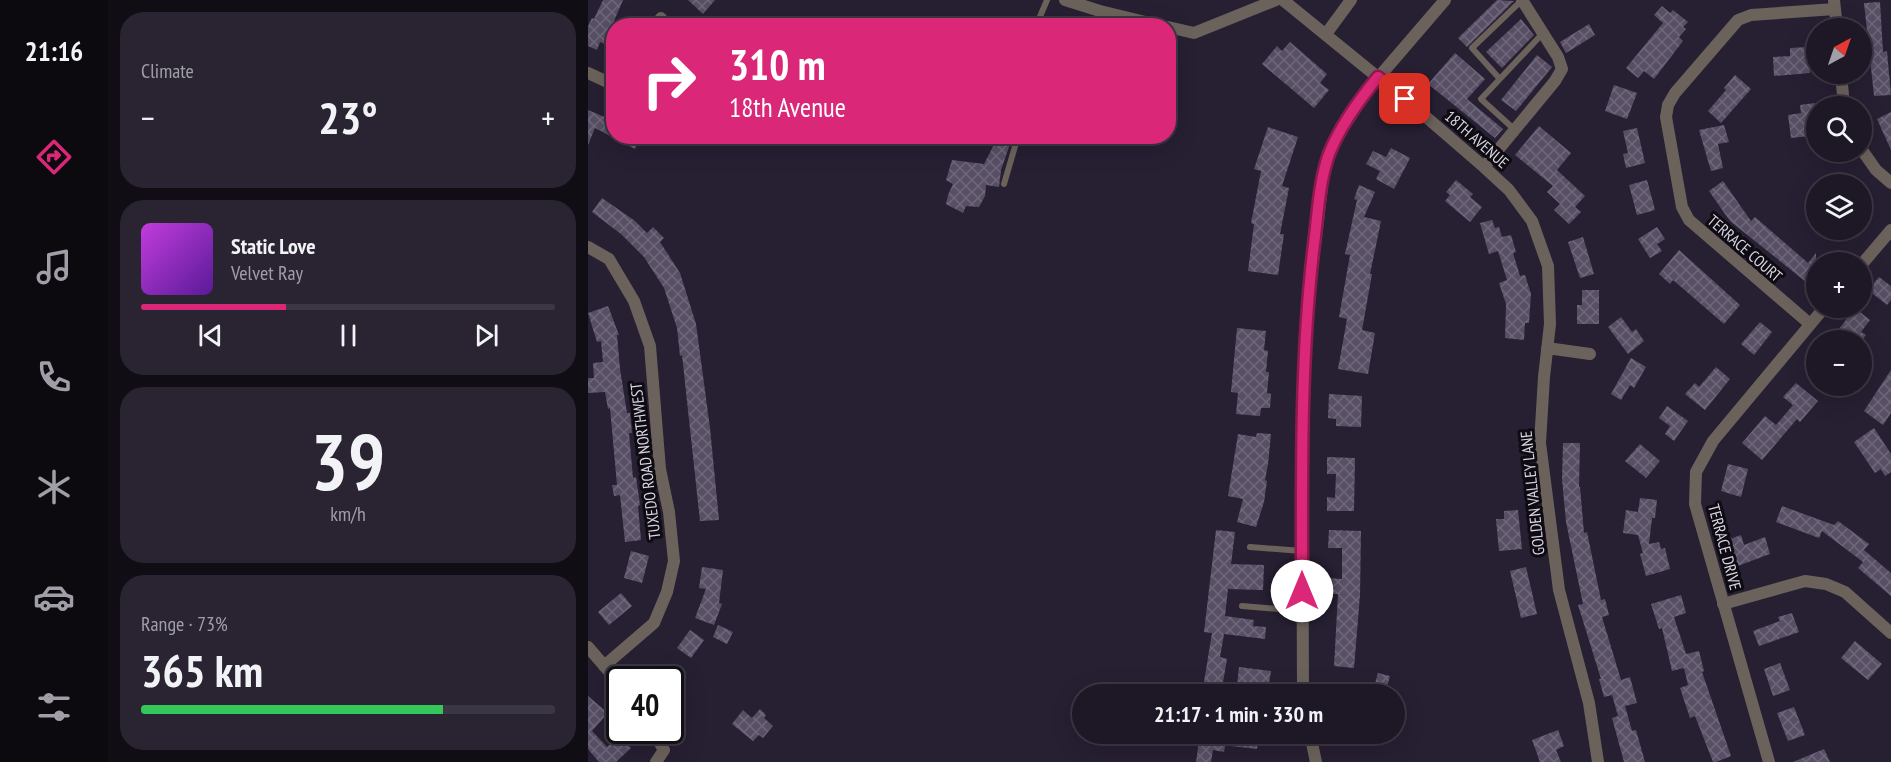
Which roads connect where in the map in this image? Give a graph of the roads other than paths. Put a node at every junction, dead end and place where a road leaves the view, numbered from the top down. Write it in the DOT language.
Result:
graph roads {
  1 [pos="1047,0"];
  2 [pos="1065,0"];
  3 [pos="1276,0"];
  4 [pos="1283,0"];
  5 [pos="1352,0"];
  6 [pos="1445,0"];
  7 [pos="1522,0"];
  8 [pos="1834,4"];
  9 [pos="1039,18"];
  10 [pos="1129,18"];
  11 [pos="1176,29"];
  12 [pos="1544,32"];
  13 [pos="1326,34"];
  14 [pos="588,73"];
  15 [pos="1378,77"];
  16 [pos="1499,78"];
  17 [pos="606,81"];
  18 [pos="1515,130"];
  19 [pos="1015,144"];
  20 [pos="1870,162"];
  21 [pos="1484,167"];
  22 [pos="1891,183"];
  23 [pos="1004,184"];
  24 [pos="1509,190"];
  25 [pos="1891,230"];
  26 [pos="588,247"];
  27 [pos="1872,252"];
  28 [pos="1815,318"];
  29 [pos="1809,324"];
  30 [pos="1547,348"];
  31 [pos="1590,354"];
  32 [pos="1250,547"];
  33 [pos="1302,551"];
  34 [pos="1723,604"];
  35 [pos="1242,606"];
  36 [pos="1302,611"];
  37 [pos="1891,633"];
  38 [pos="588,647"];
  39 [pos="604,666"];
  40 [pos="606,668"];
  41 [pos="1303,684"];
  42 [pos="660,744"];
  43 [pos="1311,744"];
  44 [pos="1313,761"];
  45 [pos="656,762"];
  46 [pos="1598,762"];
  47 [pos="1769,762"];
  1 -- 9 [label="lane"];
  2 -- 10 [label="street"];
  3 -- 11 [label="street"];
  4 -- 13 [label="street, 18TH AVENUE"];
  5 -- 13 [label="street"];
  6 -- 15 [label="street"];
  7 -- 12 [label="street"];
  7 -- 16 [label="lane"];
  8 -- 29 [label="street, TERRACE COURT"];
  12 -- 16 [label="lane"];
  12 -- 18 [label="street"];
  13 -- 15 [label="street, 18TH AVENUE"];
  14 -- 17 [label="street"];
  15 -- 21 [label="street, 18TH AVENUE"];
  15 -- 33 [label="street"];
  16 -- 18 [label="lane"];
  18 -- 21 [label="street"];
  19 -- 23 [label="lane"];
  20 -- 22 [label="street"];
  21 -- 24 [label="street, 18TH AVENUE"];
  24 -- 30 [label="street, GOLDEN VALLEY LANE"];
  25 -- 27 [label="street"];
  26 -- 39 [label="street, TUXEDO ROAD NORTHWEST"];
  28 -- 29 [label="street, TERRACE DRIVE"];
  29 -- 34 [label="street, TERRACE DRIVE"];
  30 -- 31 [label="street"];
  30 -- 46 [label="street, GOLDEN VALLEY LANE"];
  32 -- 33 [label="lane"];
  33 -- 36 [label="street"];
  34 -- 37 [label="street"];
  34 -- 47 [label="street, TERRACE DRIVE"];
  35 -- 36 [label="lane"];
  36 -- 41 [label="street"];
  38 -- 39 [label="street"];
  39 -- 40 [label="street"];
  42 -- 45 [label="street"];
  43 -- 44 [label="street"];
}
